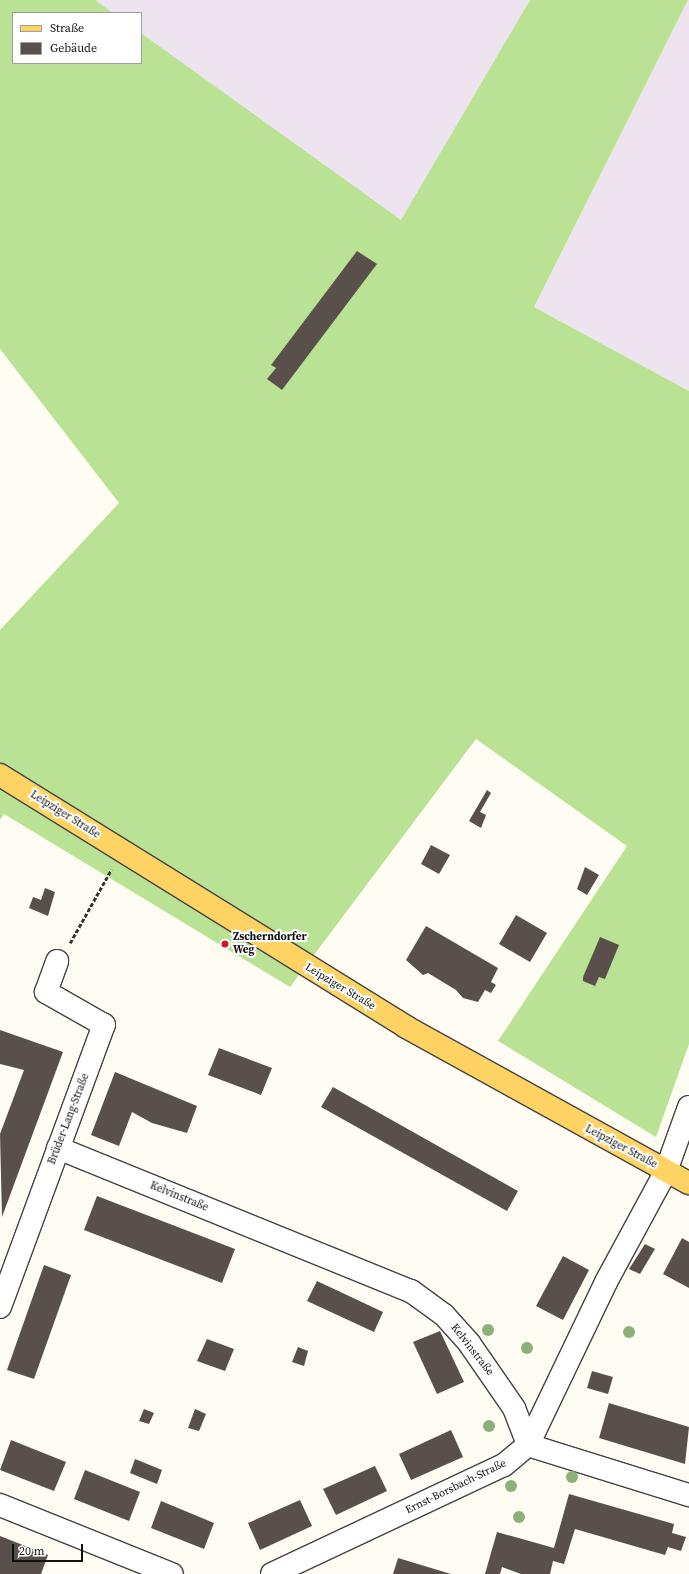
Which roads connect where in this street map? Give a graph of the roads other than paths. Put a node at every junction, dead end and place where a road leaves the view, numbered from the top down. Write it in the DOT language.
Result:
graph roads {
  1 [pos="0,775"];
  2 [pos="57,960"];
  3 [pos="689,1107"];
  4 [pos="58,1148"];
  5 [pos="666,1171"];
  6 [pos="689,1183"];
  7 [pos="0,1307"];
  8 [pos="528,1445"];
  9 [pos="689,1495"];
  10 [pos="0,1505"];
  11 [pos="172,1574"];
  12 [pos="272,1574"];
  1 -- 5 [label="main road, Leipziger Straße"];
  2 -- 4 [label="street, Brüder-Lang-Straße"];
  3 -- 5 [label="street"];
  4 -- 7 [label="street, Brüder-Lang-Straße"];
  4 -- 8 [label="street, Kelvinstraße"];
  5 -- 6 [label="main road, Leipziger Straße"];
  5 -- 8 [label="street"];
  8 -- 9 [label="street"];
  8 -- 12 [label="street, Ernst-Borsbach-Straße"];
  10 -- 11 [label="street"];
}
